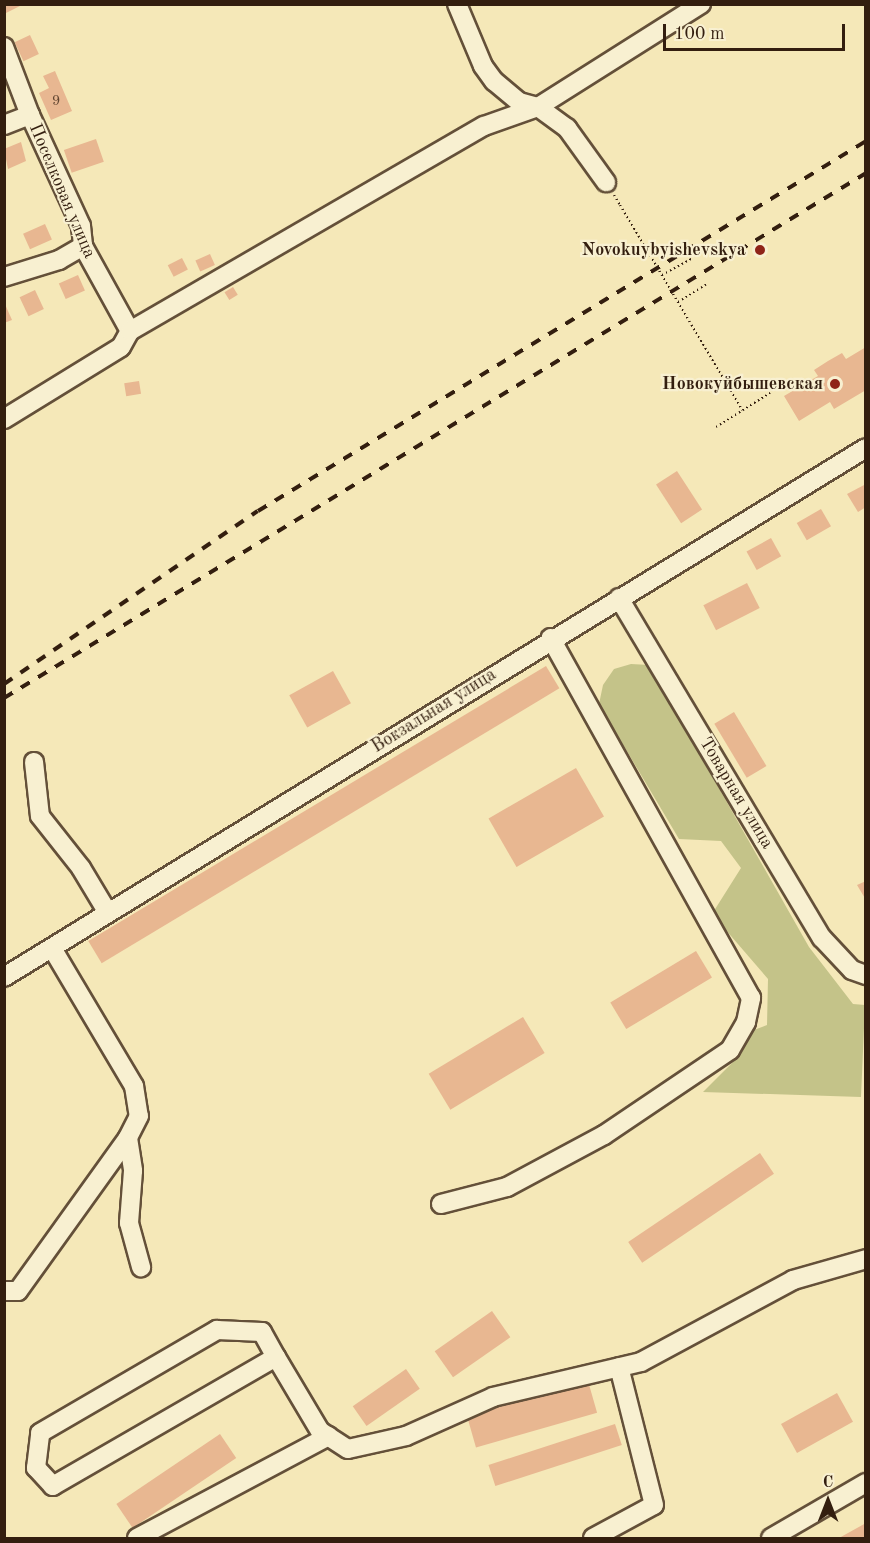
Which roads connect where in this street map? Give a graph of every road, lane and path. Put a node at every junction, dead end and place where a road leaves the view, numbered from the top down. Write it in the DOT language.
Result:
graph roads {
  1 [pos="457,4"];
  2 [pos="701,4"];
  3 [pos="4,47"];
  4 [pos="538,107"];
  5 [pos="30,115"];
  6 [pos="4,124"];
  7 [pos="606,182"];
  8 [pos="620,206"];
  9 [pos="83,246"];
  10 [pos="693,258"];
  11 [pos="662,275"];
  12 [pos="4,277"];
  13 [pos="707,284"];
  14 [pos="678,302"];
  15 [pos="130,331"];
  16 [pos="770,393"];
  17 [pos="742,410"];
  18 [pos="4,419"];
  19 [pos="716,427"];
  20 [pos="866,448"];
  21 [pos="619,598"];
  22 [pos="551,638"];
  23 [pos="34,762"];
  24 [pos="108,913"];
  25 [pos="52,948"];
  26 [pos="866,975"];
  27 [pos="4,977"];
  28 [pos="128,1138"];
  29 [pos="441,1204"];
  30 [pos="866,1259"];
  31 [pos="141,1267"];
  32 [pos="4,1291"];
  33 [pos="276,1356"];
  34 [pos="619,1367"];
  35 [pos="328,1436"];
  36 [pos="866,1483"];
  37 [pos="137,1539"];
  38 [pos="593,1539"];
  39 [pos="771,1539"];
  1 -- 4 [label="street"];
  2 -- 4 [label="street"];
  3 -- 5 [label="street, Поселковая улица"];
  4 -- 7 [label="street"];
  4 -- 15 [label="street"];
  5 -- 6 [label="street"];
  5 -- 9 [label="street, Поселковая улица"];
  8 -- 11 [label="path, bridge"];
  9 -- 12 [label="street"];
  9 -- 15 [label="street, Поселковая улица"];
  10 -- 11 [label="path"];
  11 -- 14 [label="path, bridge"];
  13 -- 14 [label="path"];
  14 -- 17 [label="path, bridge"];
  15 -- 18 [label="street"];
  16 -- 17 [label="path"];
  17 -- 19 [label="path"];
  20 -- 21 [label="street, Вокзальная улица"];
  21 -- 22 [label="street, Вокзальная улица"];
  21 -- 26 [label="street, Товарная улица"];
  22 -- 24 [label="street, Вокзальная улица"];
  22 -- 29 [label="street"];
  23 -- 24 [label="street"];
  24 -- 25 [label="street, Вокзальная улица"];
  25 -- 27 [label="street, Вокзальная улица"];
  25 -- 28 [label="street"];
  28 -- 31 [label="street"];
  28 -- 32 [label="street"];
  30 -- 34 [label="street"];
  33 -- 33 [label="street"];
  33 -- 35 [label="street"];
  34 -- 35 [label="street"];
  34 -- 38 [label="street"];
  35 -- 37 [label="street"];
  36 -- 39 [label="street"];
}
